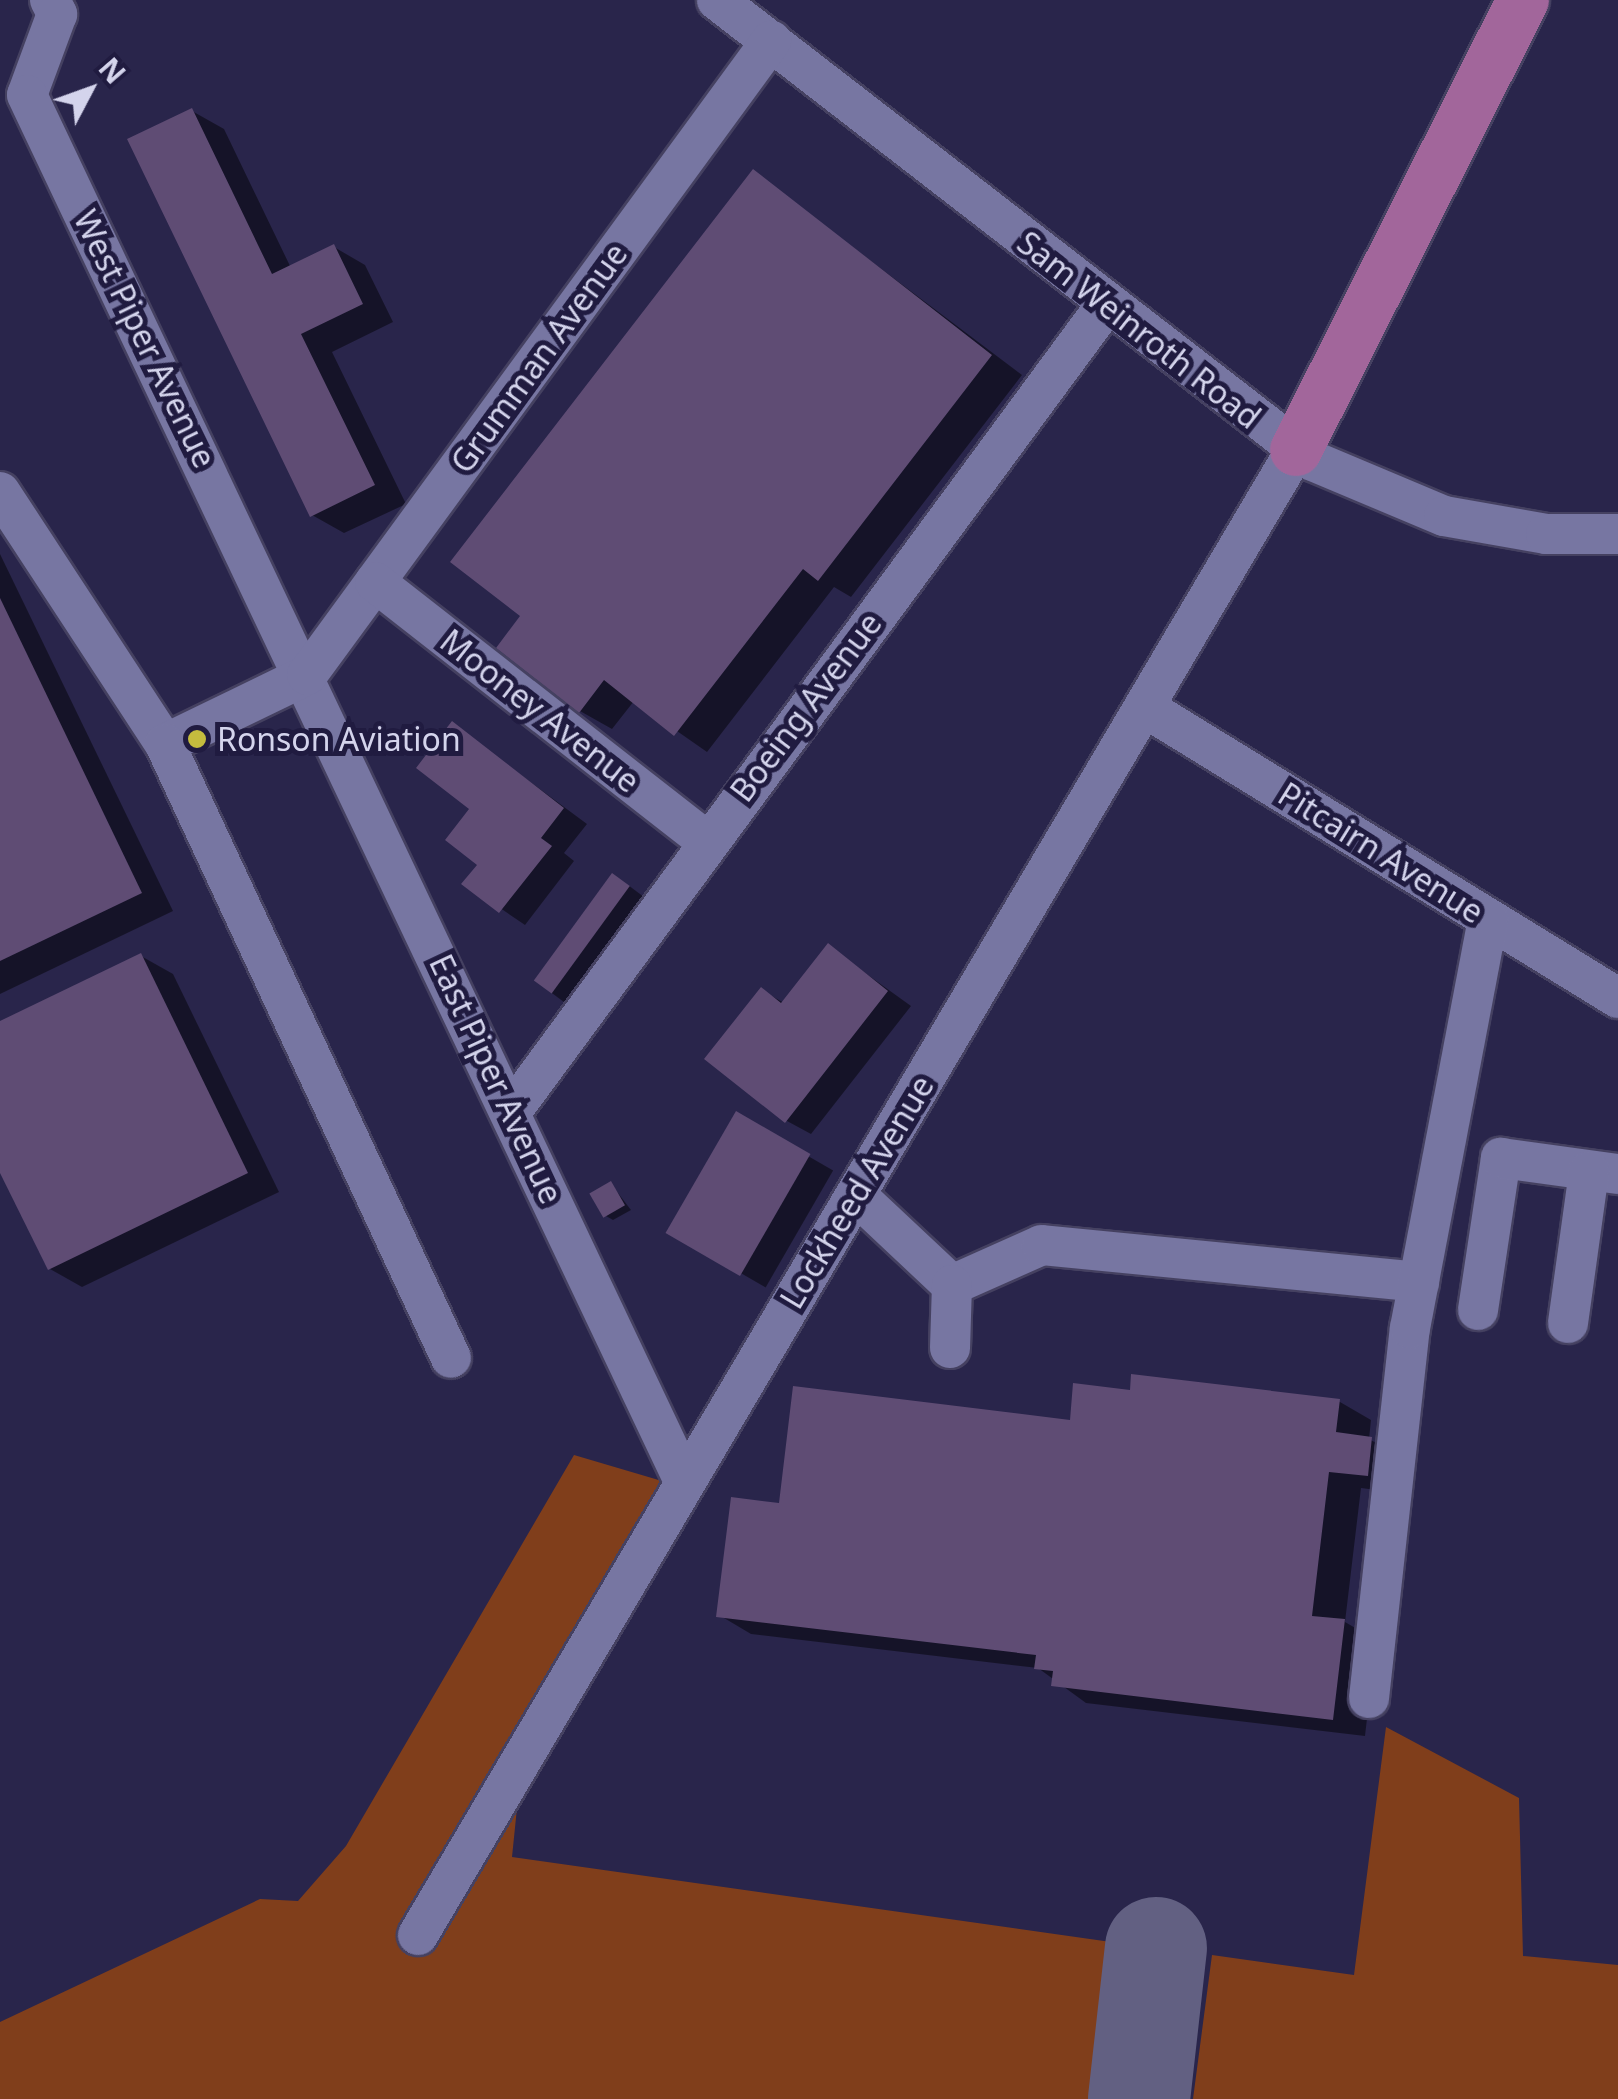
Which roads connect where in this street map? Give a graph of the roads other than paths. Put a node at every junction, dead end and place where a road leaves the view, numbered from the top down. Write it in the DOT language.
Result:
graph roads {
  1 [pos="50,0"];
  2 [pos="716,0"];
  3 [pos="1523,0"];
  4 [pos="771,42"];
  5 [pos="41,57"];
  6 [pos="0,80"];
  7 [pos="1106,305"];
  8 [pos="1296,450"];
  9 [pos="0,492"];
  10 [pos="1618,534"];
  11 [pos="375,582"];
  12 [pos="307,674"];
  13 [pos="1144,707"];
  14 [pos="165,744"];
  15 [pos="706,841"];
  16 [pos="1488,919"];
  17 [pos="1618,998"];
  18 [pos="511,1112"];
  19 [pos="1604,1172"];
  20 [pos="856,1195"];
  21 [pos="1420,1282"];
  22 [pos="952,1285"];
  23 [pos="1478,1310"];
  24 [pos="1568,1322"];
  25 [pos="950,1348"];
  26 [pos="451,1358"];
  27 [pos="685,1483"];
  28 [pos="1369,1698"];
  29 [pos="418,1935"];
  1 -- 5 [label="street, West Piper Avenue"];
  2 -- 4 [label="street, Sam Weinroth Road"];
  3 -- 8 [label="main road"];
  4 -- 7 [label="street, Sam Weinroth Road"];
  4 -- 11 [label="street, Grumman Avenue"];
  5 -- 6 [label="street"];
  5 -- 12 [label="street, West Piper Avenue"];
  7 -- 8 [label="street, Sam Weinroth Road"];
  7 -- 15 [label="street, Boeing Avenue"];
  8 -- 10 [label="street, Sam Weinroth Road"];
  8 -- 13 [label="street, Lockheed Avenue"];
  9 -- 14 [label="street"];
  11 -- 12 [label="street, Grumman Avenue"];
  11 -- 15 [label="street, Mooney Avenue"];
  12 -- 14 [label="street"];
  12 -- 18 [label="street, East Piper Avenue"];
  13 -- 16 [label="street, Pitcairn Avenue"];
  13 -- 20 [label="street, Lockheed Avenue"];
  14 -- 26 [label="street"];
  15 -- 18 [label="street, Boeing Avenue"];
  16 -- 17 [label="street, Pitcairn Avenue"];
  16 -- 21 [label="street"];
  18 -- 27 [label="street, East Piper Avenue"];
  19 -- 23 [label="street"];
  19 -- 24 [label="street"];
  20 -- 22 [label="street"];
  20 -- 27 [label="street, Lockheed Avenue"];
  21 -- 22 [label="street"];
  21 -- 28 [label="street"];
  22 -- 25 [label="street"];
  27 -- 29 [label="street, Lockheed Avenue"];
}
